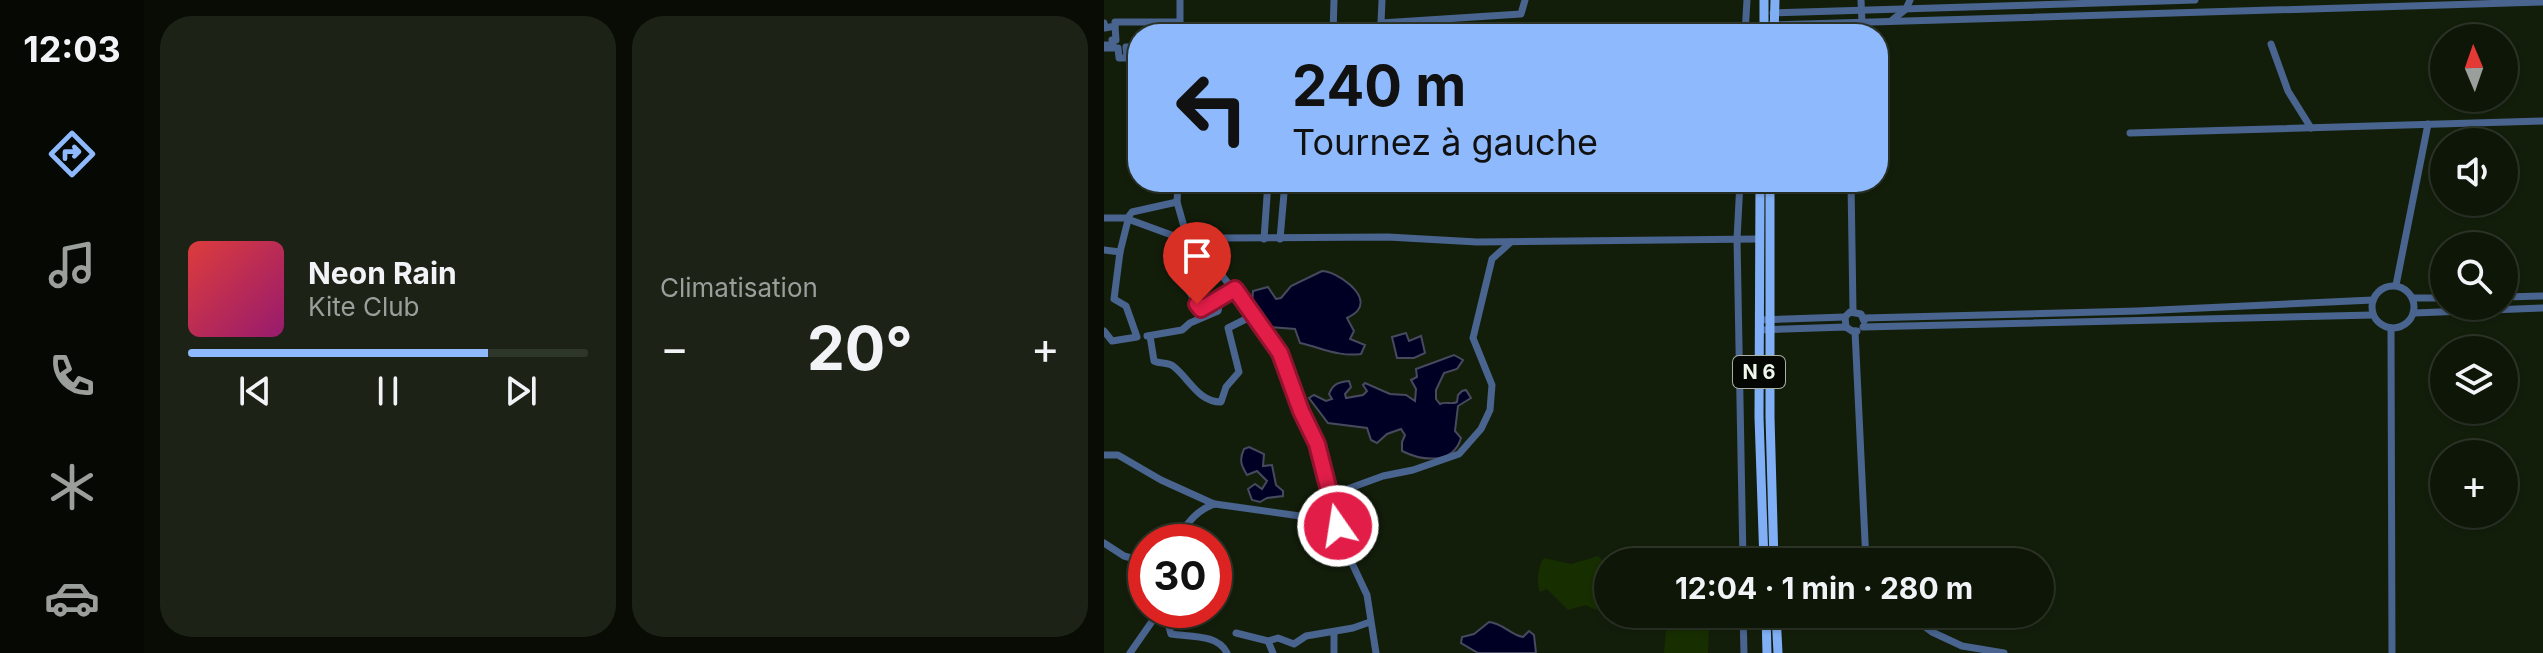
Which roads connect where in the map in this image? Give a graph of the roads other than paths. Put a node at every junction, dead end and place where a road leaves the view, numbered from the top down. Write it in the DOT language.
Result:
graph roads {
  1 [pos="1180,0"];
  2 [pos="1334,0"];
  3 [pos="1382,0"];
  4 [pos="1525,0"];
  5 [pos="1747,0"];
  6 [pos="1764,0"];
  7 [pos="1775,0"];
  8 [pos="1861,0"];
  9 [pos="1910,0"];
  10 [pos="2195,0"];
  11 [pos="2543,2"];
  12 [pos="1983,3"];
  13 [pos="1906,9"];
  14 [pos="1861,10"];
  15 [pos="1769,13"];
  16 [pos="1978,19"];
  17 [pos="1891,21"];
  18 [pos="1862,22"];
  19 [pos="1104,23"];
  20 [pos="1381,23"];
  21 [pos="1179,24"];
  22 [pos="1180,24"];
  23 [pos="1333,24"];
  24 [pos="1746,24"];
  25 [pos="1769,24"];
  26 [pos="1835,24"];
  27 [pos="1115,26"];
  28 [pos="2271,44"];
  29 [pos="1104,46"];
  30 [pos="1128,47"];
  31 [pos="2543,121"];
  32 [pos="2428,124"];
  33 [pos="2311,128"];
  34 [pos="2130,133"];
  35 [pos="1178,192"];
  36 [pos="1267,192"];
  37 [pos="1284,192"];
  38 [pos="1739,192"];
  39 [pos="1760,192"];
  40 [pos="1770,192"];
  41 [pos="1851,192"];
  42 [pos="1177,202"];
  43 [pos="1104,218"];
  44 [pos="1128,220"];
  45 [pos="1264,239"];
  46 [pos="1280,239"];
  47 [pos="1737,239"];
  48 [pos="1758,239"];
  49 [pos="1188,241"];
  50 [pos="1511,242"];
  51 [pos="1104,250"];
  52 [pos="1120,252"];
  53 [pos="1207,256"];
  54 [pos="2396,285"];
  55 [pos="1235,289"];
  56 [pos="2543,296"];
  57 [pos="1221,297"];
  58 [pos="2518,297"];
  59 [pos="2413,298"];
  60 [pos="2430,298"];
  61 [pos="2373,300"];
  62 [pos="2543,308"];
  63 [pos="1853,311"];
  64 [pos="2414,313"];
  65 [pos="1254,315"];
  66 [pos="2137,315"];
  67 [pos="2373,315"];
  68 [pos="1845,317"];
  69 [pos="1764,325"];
  70 [pos="1860,325"];
  71 [pos="1846,327"];
  72 [pos="2391,328"];
  73 [pos="1104,331"];
  74 [pos="1150,336"];
  75 [pos="1137,337"];
  76 [pos="1108,342"];
  77 [pos="1104,455"];
  78 [pos="1331,495"];
  79 [pos="1215,504"];
  80 [pos="1334,509"];
  81 [pos="1187,524"];
  82 [pos="1104,543"];
  83 [pos="1743,548"];
  84 [pos="1764,548"];
  85 [pos="1773,548"];
  86 [pos="1866,548"];
  87 [pos="1128,557"];
  88 [pos="1370,622"];
  89 [pos="1149,628"];
  90 [pos="1169,628"];
  91 [pos="1743,628"];
  92 [pos="1766,628"];
  93 [pos="1777,628"];
  94 [pos="1926,628"];
  95 [pos="1334,632"];
  96 [pos="1236,633"];
  97 [pos="1268,641"];
  98 [pos="1130,653"];
  99 [pos="1227,653"];
  100 [pos="1273,653"];
  101 [pos="1334,653"];
  102 [pos="1376,653"];
  103 [pos="1744,653"];
  104 [pos="1767,653"];
  105 [pos="1778,653"];
  106 [pos="2004,653"];
  107 [pos="2392,653"];
  1 -- 22 [label="street"];
  2 -- 23 [label="street"];
  3 -- 20 [label="street"];
  4 -- 20 [label="street"];
  5 -- 24 [label="street"];
  6 -- 15 [label="main road"];
  7 -- 15 [label="main road"];
  8 -- 14 [label="street"];
  9 -- 13 [label="street"];
  10 -- 12 [label="street"];
  11 -- 16 [label="street"];
  12 -- 13 [label="street"];
  12 -- 16 [label="street"];
  13 -- 14 [label="street"];
  13 -- 17 [label="street"];
  14 -- 15 [label="street"];
  14 -- 18 [label="street"];
  15 -- 25 [label="main road"];
  16 -- 17 [label="street"];
  17 -- 18 [label="street"];
  18 -- 26 [label="street"];
  19 -- 27 [label="street"];
  21 -- 27 [label="street"];
  27 -- 29 [label="street"];
  28 -- 33 [label="street"];
  29 -- 30 [label="street"];
  31 -- 32 [label="street"];
  32 -- 33 [label="street"];
  32 -- 54 [label="street"];
  33 -- 34 [label="street"];
  35 -- 42 [label="street"];
  36 -- 45 [label="street"];
  37 -- 46 [label="street"];
  38 -- 47 [label="street"];
  39 -- 48 [label="main road, N 6"];
  40 -- 69 [label="main road, N 6"];
  41 -- 63 [label="street"];
  42 -- 44 [label="street"];
  42 -- 49 [label="street"];
  43 -- 44 [label="street"];
  44 -- 49 [label="street"];
  44 -- 52 [label="street"];
  45 -- 46 [label="street"];
  45 -- 49 [label="street"];
  46 -- 50 [label="street"];
  47 -- 48 [label="street"];
  47 -- 50 [label="street"];
  47 -- 83 [label="street"];
  48 -- 69 [label="main road, N 6"];
  49 -- 53 [label="street"];
  50 -- 78 [label="street"];
  51 -- 52 [label="street"];
  52 -- 75 [label="street"];
  53 -- 55 [label="street"];
  53 -- 57 [label="street"];
  54 -- 59 [label="street"];
  54 -- 61 [label="street"];
  55 -- 57 [label="street"];
  55 -- 65 [label="street"];
  56 -- 58 [label="street"];
  57 -- 74 [label="street"];
  59 -- 60 [label="street"];
  59 -- 64 [label="street"];
  61 -- 66 [label="street"];
  61 -- 67 [label="street"];
  62 -- 64 [label="street"];
  63 -- 68 [label="street"];
  63 -- 70 [label="street"];
  64 -- 72 [label="street"];
  65 -- 74 [label="street"];
  65 -- 78 [label="street"];
  66 -- 67 [label="street"];
  66 -- 70 [label="street"];
  67 -- 72 [label="street"];
  68 -- 69 [label="street"];
  68 -- 71 [label="street"];
  69 -- 71 [label="street"];
  69 -- 84 [label="main road, N 6"];
  69 -- 85 [label="main road, N 6"];
  70 -- 71 [label="street"];
  70 -- 86 [label="street"];
  72 -- 107 [label="street"];
  73 -- 76 [label="street"];
  74 -- 75 [label="street"];
  75 -- 76 [label="street"];
  77 -- 79 [label="street"];
  78 -- 80 [label="street"];
  79 -- 80 [label="street"];
  79 -- 81 [label="street"];
  80 -- 88 [label="street"];
  82 -- 87 [label="street"];
  88 -- 95 [label="street"];
  88 -- 102 [label="street"];
  89 -- 98 [label="street"];
  90 -- 99 [label="street"];
  91 -- 103 [label="street"];
  92 -- 104 [label="main road"];
  93 -- 105 [label="main road"];
  94 -- 106 [label="street"];
  95 -- 97 [label="street"];
  95 -- 101 [label="street"];
  96 -- 97 [label="street"];
  97 -- 100 [label="street"];
}
